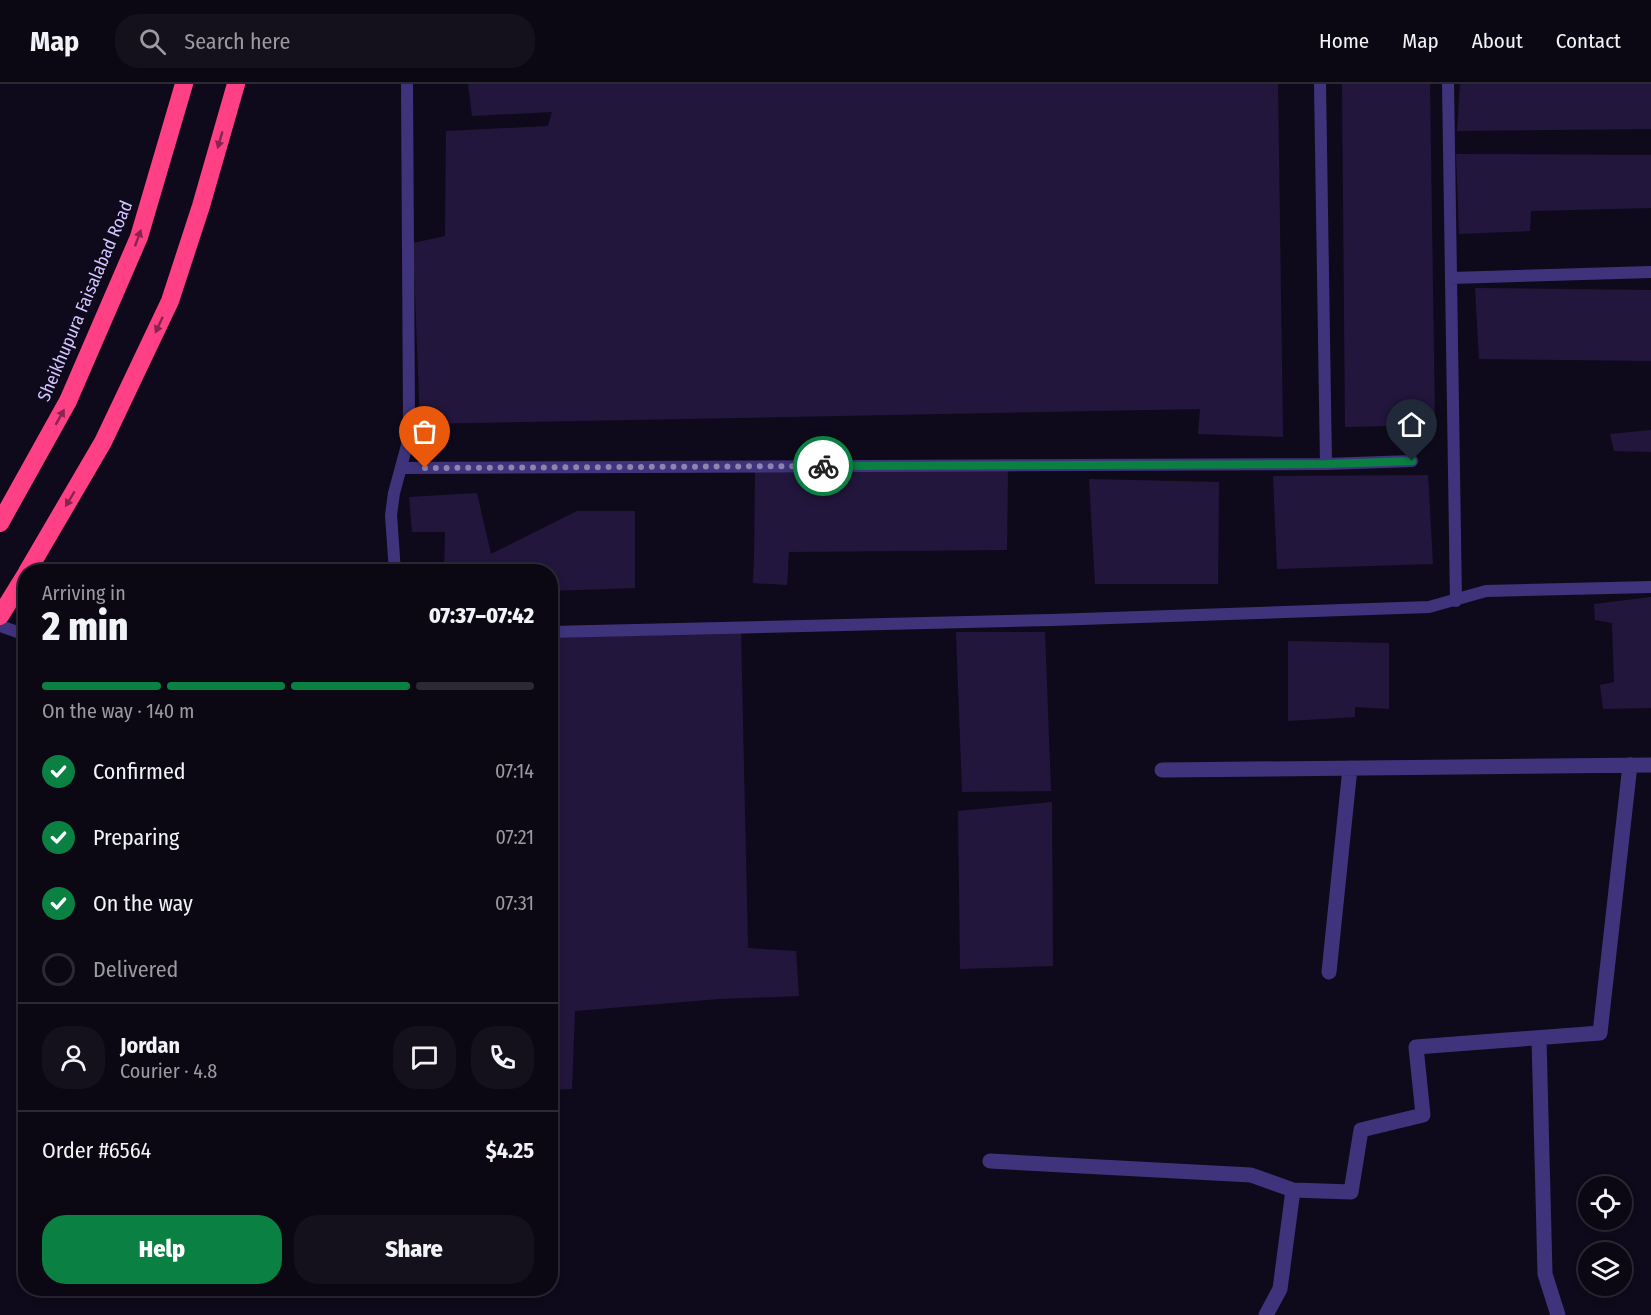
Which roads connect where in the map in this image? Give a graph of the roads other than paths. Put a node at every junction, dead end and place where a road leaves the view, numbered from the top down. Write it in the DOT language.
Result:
graph roads {
  1 [pos="184,84"];
  2 [pos="236,84"];
  3 [pos="407,84"];
  4 [pos="1320,84"];
  5 [pos="1448,84"];
  6 [pos="1651,272"];
  7 [pos="1451,278"];
  8 [pos="1412,461"];
  9 [pos="1326,464"];
  10 [pos="401,468"];
  11 [pos="0,523"];
  12 [pos="31,564"];
  13 [pos="394,564"];
  14 [pos="18,586"];
  15 [pos="1651,587"];
  16 [pos="1456,601"];
  17 [pos="0,616"];
  18 [pos="0,626"];
  19 [pos="18,632"];
  20 [pos="558,632"];
  21 [pos="1630,765"];
  22 [pos="1651,765"];
  23 [pos="1350,768"];
  24 [pos="1162,770"];
  25 [pos="1329,972"];
  26 [pos="1539,1038"];
  27 [pos="990,1161"];
  28 [pos="1293,1190"];
  29 [pos="1266,1315"];
  30 [pos="1558,1315"];
  11 -- 1 [label="highway, Sheikhupura Faisalabad Road, one-way"];
  2 -- 12 [label="highway, one-way"];
  3 -- 10 [label="lane"];
  4 -- 9 [label="lane"];
  5 -- 7 [label="lane"];
  6 -- 7 [label="lane"];
  7 -- 16 [label="lane"];
  8 -- 9 [label="lane"];
  9 -- 10 [label="lane"];
  10 -- 13 [label="lane"];
  14 -- 17 [label="highway"];
  15 -- 16 [label="lane"];
  16 -- 20 [label="lane"];
  18 -- 19 [label="lane"];
  21 -- 22 [label="street"];
  21 -- 23 [label="street"];
  21 -- 26 [label="street"];
  23 -- 24 [label="street"];
  23 -- 25 [label="street"];
  26 -- 28 [label="street"];
  26 -- 30 [label="street"];
  27 -- 28 [label="street"];
  28 -- 29 [label="street"];
}
